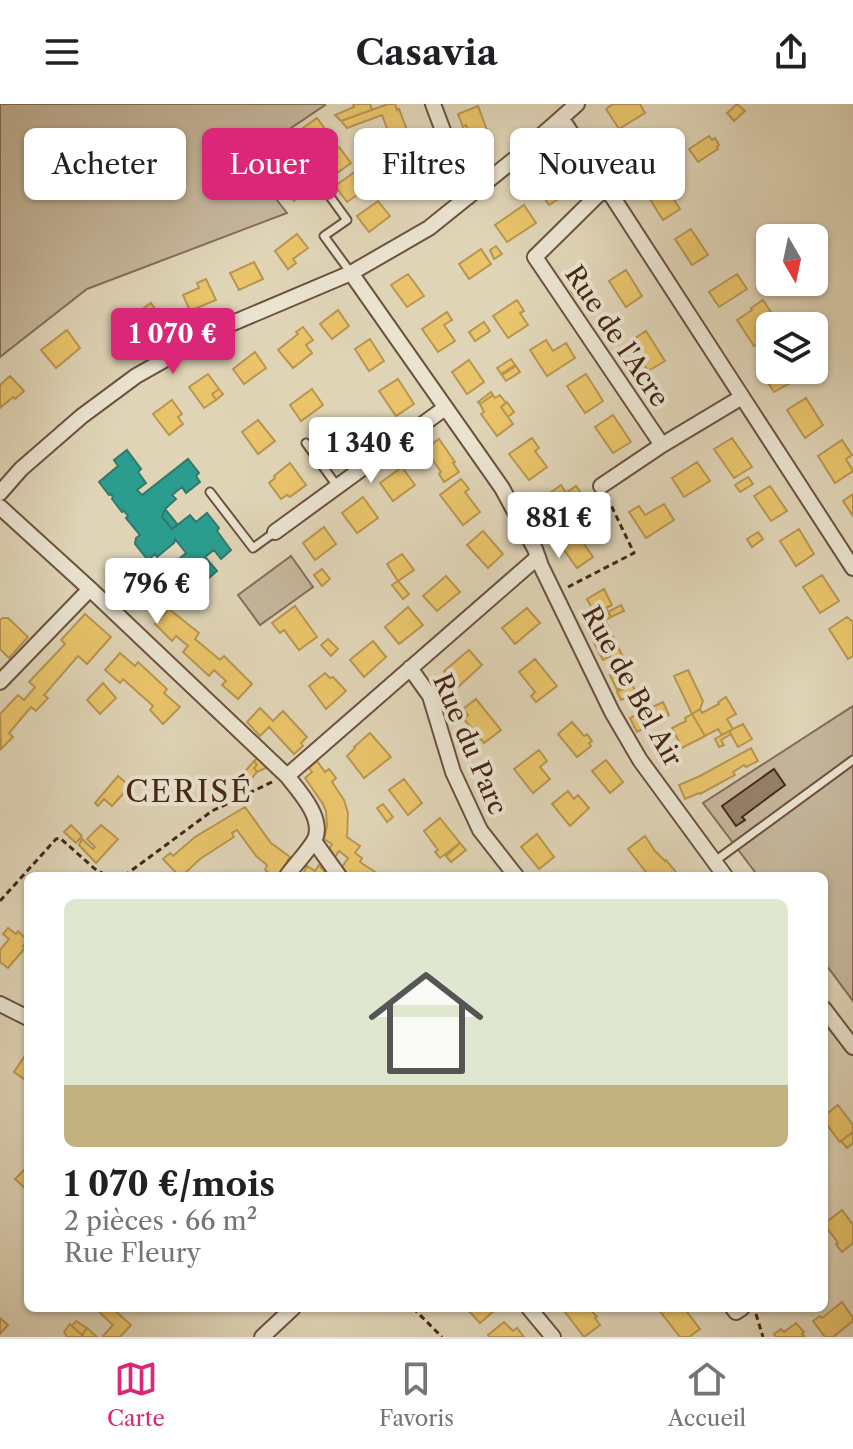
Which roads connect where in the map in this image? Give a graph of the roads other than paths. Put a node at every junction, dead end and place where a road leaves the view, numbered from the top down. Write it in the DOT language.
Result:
graph roads {
  1 [pos="433,104"];
  2 [pos="577,104"];
  3 [pos="562,119"];
  4 [pos="442,128"];
  5 [pos="568,128"];
  6 [pos="494,175"];
  7 [pos="332,200"];
  8 [pos="464,200"];
  9 [pos="593,200"];
  10 [pos="614,200"];
  11 [pos="351,273"];
  12 [pos="742,397"];
  13 [pos="445,408"];
  14 [pos="306,443"];
  15 [pos="662,445"];
  16 [pos="338,486"];
  17 [pos="601,486"];
  18 [pos="210,492"];
  19 [pos="0,493"];
  20 [pos="0,507"];
  21 [pos="275,532"];
  22 [pos="538,557"];
  23 [pos="853,568"];
  24 [pos="90,589"];
  25 [pos="410,668"];
  26 [pos="0,682"];
  27 [pos="853,760"];
  28 [pos="287,776"];
  29 [pos="314,841"];
  30 [pos="715,861"];
  31 [pos="290,872"];
  32 [pos="336,872"];
  33 [pos="513,872"];
  34 [pos="722,872"];
  35 [pos="0,1004"];
  36 [pos="828,1014"];
  37 [pos="24,1016"];
  38 [pos="853,1047"];
  39 [pos="289,1312"];
  40 [pos="532,1312"];
  41 [pos="262,1337"];
  42 [pos="553,1337"];
  1 -- 4 [label="street"];
  2 -- 3 [label="street"];
  3 -- 5 [label="street"];
  3 -- 6 [label="street"];
  7 -- 11 [label="lane"];
  8 -- 11 [label="street"];
  9 -- 15 [label="street, Rue de l'Acre"];
  10 -- 12 [label="street"];
  11 -- 13 [label="street, Rue de Bel Air"];
  11 -- 19 [label="street"];
  12 -- 15 [label="street, Rue de l'Acre"];
  12 -- 23 [label="street"];
  13 -- 16 [label="street"];
  13 -- 22 [label="street, Rue de Bel Air"];
  14 -- 16 [label="lane"];
  15 -- 17 [label="street, Rue de l'Acre"];
  16 -- 21 [label="street"];
  18 -- 21 [label="lane"];
  20 -- 24 [label="street"];
  22 -- 25 [label="street, Rue du Parc"];
  22 -- 30 [label="street, Rue de Bel Air"];
  24 -- 26 [label="street"];
  24 -- 28 [label="street"];
  25 -- 28 [label="street, Rue du Parc"];
  25 -- 33 [label="street, Rue du Parc"];
  27 -- 30 [label="lane"];
  28 -- 29 [label="street"];
  29 -- 31 [label="street"];
  29 -- 32 [label="street"];
  30 -- 34 [label="street, Rue de Bel Air"];
  35 -- 37 [label="street"];
  36 -- 38 [label="street"];
  39 -- 41 [label="street"];
  40 -- 42 [label="street"];
}
